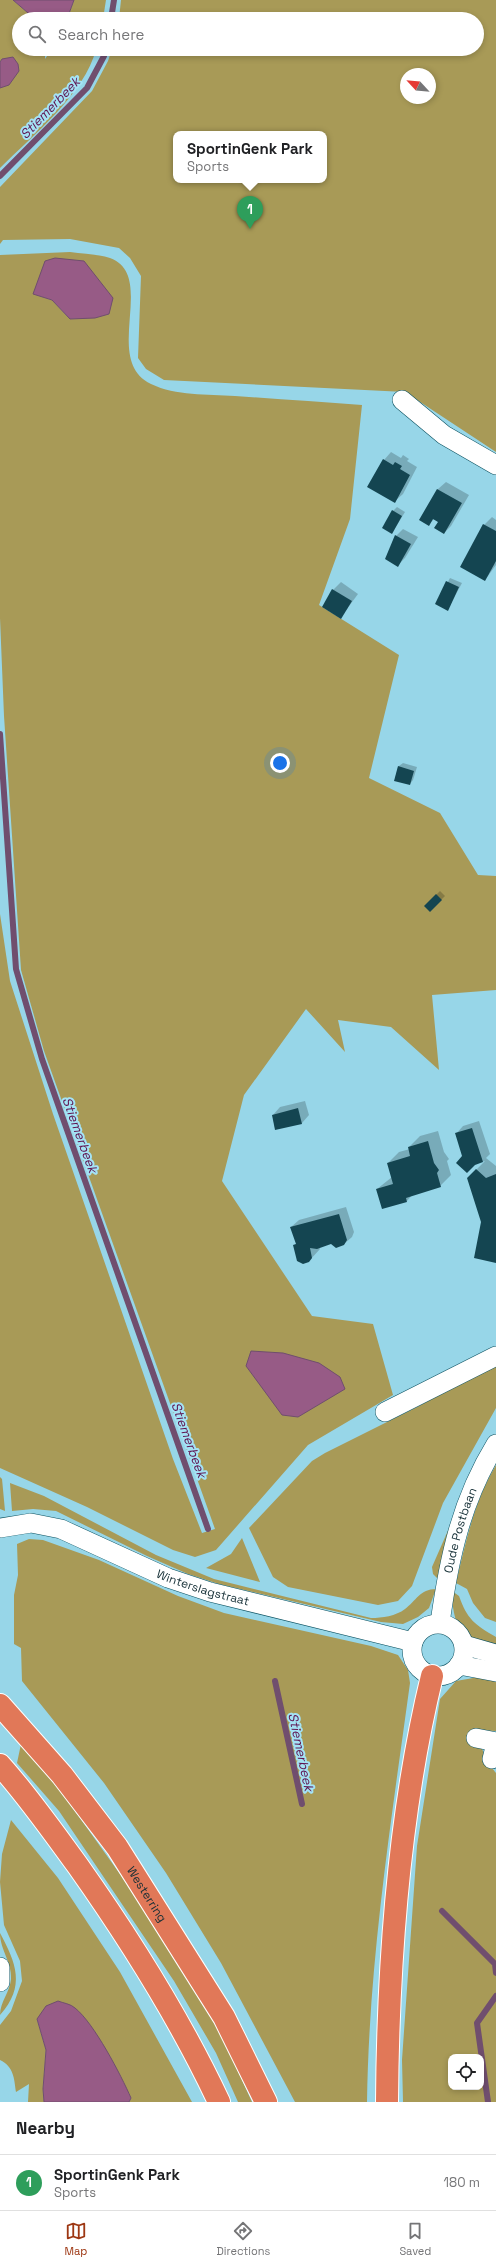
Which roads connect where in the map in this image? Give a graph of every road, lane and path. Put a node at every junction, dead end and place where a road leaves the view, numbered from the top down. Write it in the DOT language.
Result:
graph roads {
  1 [pos="402,400"];
  2 [pos="496,465"];
  3 [pos="496,1356"];
  4 [pos="385,1412"];
  5 [pos="496,1444"];
  6 [pos="0,1528"];
  7 [pos="440,1623"];
  8 [pos="412,1642"];
  9 [pos="464,1645"];
  10 [pos="496,1654"];
  11 [pos="459,1665"];
  12 [pos="496,1672"];
  13 [pos="432,1676"];
  14 [pos="0,1705"];
  15 [pos="476,1738"];
  16 [pos="495,1748"];
  17 [pos="0,1765"];
  18 [pos="0,1966"];
  19 [pos="0,1982"];
  20 [pos="219,2102"];
  21 [pos="266,2102"];
  22 [pos="387,2102"];
  1 -- 2 [label="street"];
  3 -- 4 [label="street"];
  5 -- 7 [label="street, Oude Postbaan"];
  6 -- 8 [label="street, Winterslagstraat"];
  7 -- 8 [label="street"];
  7 -- 9 [label="street"];
  8 -- 13 [label="street"];
  9 -- 10 [label="street"];
  9 -- 11 [label="street"];
  11 -- 12 [label="street"];
  11 -- 13 [label="street"];
  13 -- 22 [label="highway"];
  14 -- 21 [label="highway, Westerring"];
  15 -- 16 [label="street"];
  17 -- 20 [label="highway"];
  18 -- 19 [label="street"];
}
